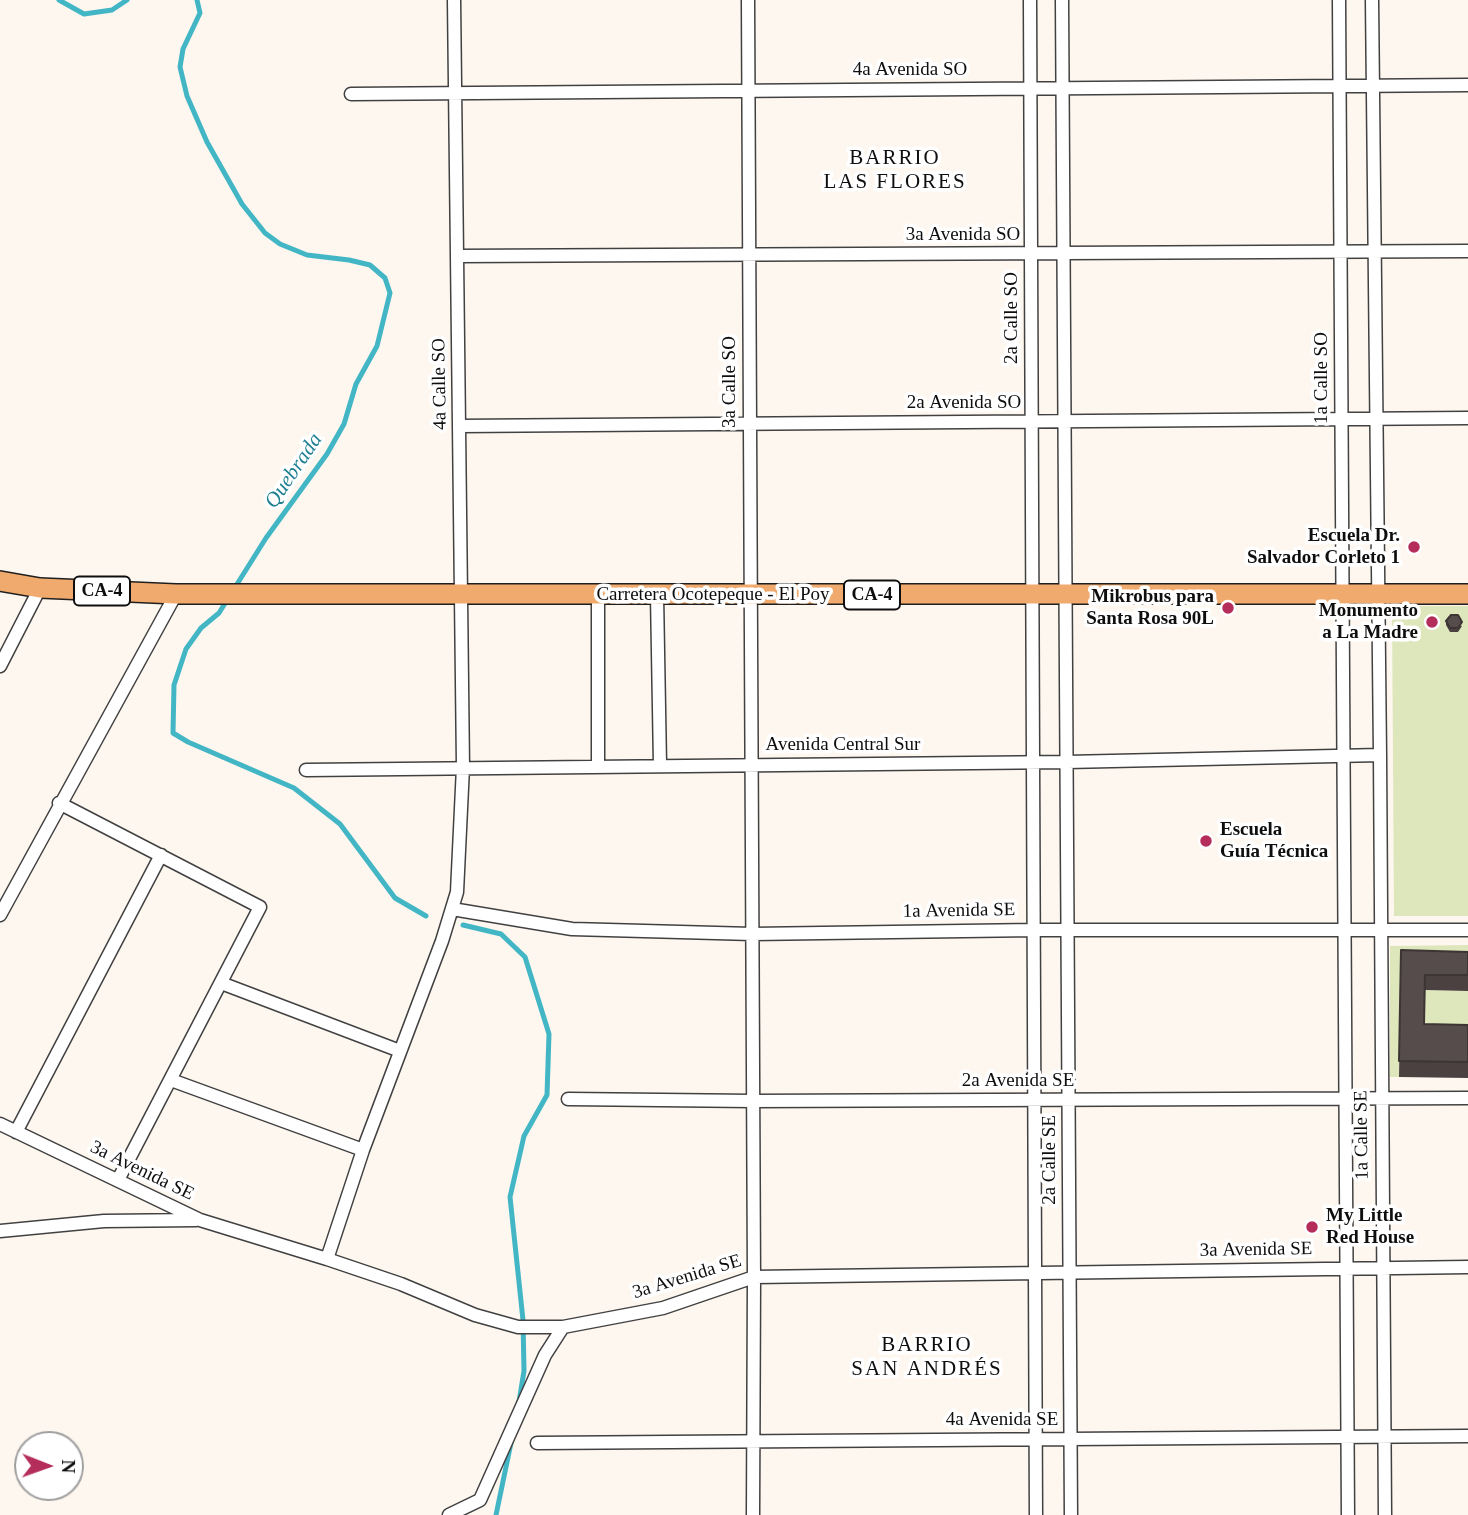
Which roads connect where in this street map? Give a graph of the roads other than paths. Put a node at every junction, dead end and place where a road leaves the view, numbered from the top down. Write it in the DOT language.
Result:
graph roads {
  1 [pos="454,0"];
  2 [pos="747,0"];
  3 [pos="1030,0"];
  4 [pos="1062,0"];
  5 [pos="1339,0"];
  6 [pos="1372,0"];
  7 [pos="1373,85"];
  8 [pos="1468,85"];
  9 [pos="1340,86"];
  10 [pos="1030,88"];
  11 [pos="1063,88"];
  12 [pos="748,91"];
  13 [pos="456,93"];
  14 [pos="351,94"];
  15 [pos="1468,251"];
  16 [pos="1340,252"];
  17 [pos="1374,252"];
  18 [pos="1031,254"];
  19 [pos="1064,254"];
  20 [pos="457,256"];
  21 [pos="749,256"];
  22 [pos="1468,418"];
  23 [pos="1341,419"];
  24 [pos="1376,419"];
  25 [pos="1065,421"];
  26 [pos="1031,422"];
  27 [pos="750,424"];
  28 [pos="460,426"];
  29 [pos="0,581"];
  30 [pos="40,588"];
  31 [pos="176,594"];
  32 [pos="1032,594"];
  33 [pos="1066,594"];
  34 [pos="1342,594"];
  35 [pos="1377,594"];
  36 [pos="1468,594"];
  37 [pos="462,595"];
  38 [pos="598,595"];
  39 [pos="657,595"];
  40 [pos="751,595"];
  41 [pos="0,666"];
  42 [pos="1343,755"];
  43 [pos="1380,755"];
  44 [pos="1067,762"];
  45 [pos="1033,763"];
  46 [pos="660,765"];
  47 [pos="751,765"];
  48 [pos="598,766"];
  49 [pos="463,767"];
  50 [pos="306,770"];
  51 [pos="59,803"];
  52 [pos="161,855"];
  53 [pos="452,909"];
  54 [pos="0,915"];
  55 [pos="1034,930"];
  56 [pos="1068,930"];
  57 [pos="1344,930"];
  58 [pos="1380,930"];
  59 [pos="1468,930"];
  60 [pos="752,934"];
  61 [pos="221,983"];
  62 [pos="400,1051"];
  63 [pos="171,1080"];
  64 [pos="1345,1098"];
  65 [pos="1381,1098"];
  66 [pos="1468,1098"];
  67 [pos="568,1099"];
  68 [pos="1034,1100"];
  69 [pos="1069,1100"];
  70 [pos="753,1101"];
  71 [pos="0,1124"];
  72 [pos="16,1132"];
  73 [pos="363,1150"];
  74 [pos="118,1180"];
  75 [pos="200,1220"];
  76 [pos="0,1231"];
  77 [pos="327,1259"];
  78 [pos="1468,1267"];
  79 [pos="1346,1268"];
  80 [pos="1383,1268"];
  81 [pos="1070,1272"];
  82 [pos="1035,1273"];
  83 [pos="754,1277"];
  84 [pos="563,1327"];
  85 [pos="1468,1436"];
  86 [pos="1347,1437"];
  87 [pos="1384,1437"];
  88 [pos="1071,1439"];
  89 [pos="1036,1440"];
  90 [pos="753,1442"];
  91 [pos="537,1443"];
  92 [pos="449,1515"];
  93 [pos="752,1515"];
  94 [pos="1036,1515"];
  95 [pos="1071,1515"];
  96 [pos="1348,1515"];
  97 [pos="1385,1515"];
  1 -- 13 [label="street, 4a Calle SO"];
  2 -- 12 [label="street, 3a Calle SO"];
  3 -- 10 [label="street, 2a Calle SO"];
  4 -- 11 [label="street"];
  5 -- 9 [label="street, 1a Calle SO"];
  6 -- 7 [label="street"];
  7 -- 8 [label="street, 4a Avenida SO"];
  7 -- 9 [label="street, 4a Avenida SO"];
  7 -- 17 [label="street"];
  9 -- 11 [label="street, 4a Avenida SO"];
  9 -- 16 [label="street, 1a Calle SO"];
  10 -- 11 [label="street, 4a Avenida SO"];
  10 -- 12 [label="street, 4a Avenida SO"];
  10 -- 18 [label="street, 2a Calle SO"];
  11 -- 19 [label="street"];
  12 -- 13 [label="street, 4a Avenida SO"];
  12 -- 21 [label="street, 3a Calle SO"];
  13 -- 14 [label="street, 4a Avenida SO"];
  13 -- 20 [label="street, 4a Calle SO"];
  15 -- 17 [label="street, 3a Avenida SO"];
  16 -- 17 [label="street, 3a Avenida SO"];
  16 -- 19 [label="street, 3a Avenida SO"];
  16 -- 23 [label="street, 1a Calle SO"];
  17 -- 24 [label="street"];
  18 -- 19 [label="street, 3a Avenida SO"];
  18 -- 21 [label="street, 3a Avenida SO"];
  18 -- 26 [label="street, 2a Calle SO"];
  19 -- 25 [label="street"];
  20 -- 21 [label="street, 3a Avenida SO"];
  20 -- 28 [label="street, 4a Calle SO"];
  21 -- 27 [label="street, 3a Calle SO"];
  22 -- 24 [label="street, 2a Avenida SO"];
  23 -- 24 [label="street, 2a Avenida SO"];
  23 -- 25 [label="street, 2a Avenida SO"];
  23 -- 34 [label="street, 1a Calle SO"];
  24 -- 35 [label="street"];
  25 -- 26 [label="street, 2a Avenida SO"];
  25 -- 33 [label="street"];
  26 -- 27 [label="street, 2a Avenida SO"];
  26 -- 32 [label="street, 2a Calle SO"];
  27 -- 28 [label="street, 2a Avenida SO"];
  27 -- 40 [label="street, 3a Calle SO"];
  28 -- 37 [label="street, 4a Calle SO"];
  29 -- 30 [label="main road, Carretera Ocotepeque - El Poy / CA-4"];
  30 -- 31 [label="main road, Carretera Ocotepeque - El Poy / CA-4"];
  30 -- 41 [label="street"];
  31 -- 37 [label="main road, Carretera Ocotepeque - El Poy / CA-4"];
  31 -- 51 [label="street"];
  32 -- 33 [label="main road, Carretera Ocotepeque - El Poy / CA-4"];
  32 -- 40 [label="main road, Carretera Ocotepeque - El Poy / CA-4"];
  32 -- 45 [label="street, 2a Calle SO"];
  33 -- 34 [label="main road, Carretera Ocotepeque - El Poy / CA-4"];
  33 -- 44 [label="street"];
  34 -- 35 [label="main road, Carretera Ocotepeque - El Poy / CA-4"];
  34 -- 42 [label="street, 1a Calle SO"];
  35 -- 36 [label="main road, Carretera Ocotepeque - El Poy / CA-4"];
  35 -- 43 [label="street"];
  37 -- 38 [label="main road, Carretera Ocotepeque - El Poy / CA-4"];
  37 -- 49 [label="street, 4a Calle SO"];
  38 -- 39 [label="main road, Carretera Ocotepeque - El Poy / CA-4"];
  38 -- 48 [label="street"];
  39 -- 40 [label="main road, Carretera Ocotepeque - El Poy / CA-4"];
  39 -- 46 [label="street"];
  40 -- 47 [label="street, 3a Calle SO"];
  42 -- 43 [label="street, Avenida Central Sur"];
  42 -- 44 [label="street, Avenida Central Sur"];
  42 -- 57 [label="street, 1a Calle SE"];
  43 -- 58 [label="street, 1a Calle SE"];
  44 -- 45 [label="street, Avenida Central Sur"];
  44 -- 56 [label="street, 2a Calle SE"];
  45 -- 47 [label="street, Avenida Central Sur"];
  45 -- 55 [label="street, 2a Calle SE"];
  46 -- 47 [label="street, Avenida Central Sur"];
  46 -- 48 [label="street, Avenida Central Sur"];
  47 -- 60 [label="street, 3a Calle SO"];
  48 -- 49 [label="street, Avenida Central Sur"];
  49 -- 50 [label="street, Avenida Central Sur"];
  49 -- 53 [label="street, 4a Calle SO"];
  51 -- 52 [label="street"];
  51 -- 54 [label="street"];
  52 -- 61 [label="street"];
  52 -- 72 [label="street"];
  53 -- 60 [label="street, 1a Avenida SE"];
  53 -- 62 [label="street, 4a Calle SO"];
  55 -- 56 [label="street, 1a Avenida SE"];
  55 -- 60 [label="street, 1a Avenida SE"];
  55 -- 68 [label="street, 2a Calle SE"];
  56 -- 57 [label="street, 1a Avenida SE"];
  56 -- 69 [label="street, 2a Calle SE"];
  57 -- 58 [label="street, 1a Avenida SE"];
  57 -- 64 [label="street, 1a Calle SE"];
  58 -- 59 [label="street, 1a Avenida SE"];
  58 -- 65 [label="street, 1a Calle SE"];
  60 -- 70 [label="street, 3a Calle SO"];
  61 -- 62 [label="street"];
  61 -- 63 [label="street"];
  62 -- 73 [label="street, 4a Calle SO"];
  63 -- 73 [label="street"];
  63 -- 74 [label="street"];
  64 -- 65 [label="street, 2a Avenida SE"];
  64 -- 69 [label="street, 2a Avenida SE"];
  64 -- 79 [label="street, 1a Calle SE"];
  65 -- 66 [label="street, 2a Avenida SE"];
  65 -- 80 [label="street, 1a Calle SE"];
  67 -- 70 [label="street, 2a Avenida SE"];
  68 -- 69 [label="street, 2a Avenida SE"];
  68 -- 70 [label="street, 2a Avenida SE"];
  68 -- 82 [label="street, 2a Calle SE"];
  69 -- 81 [label="street, 2a Calle SE"];
  70 -- 83 [label="street, 3a Calle SO"];
  71 -- 72 [label="street, 3a Avenida SE"];
  72 -- 74 [label="street, 3a Avenida SE"];
  73 -- 77 [label="street, 4a Calle SO"];
  74 -- 75 [label="street, 3a Avenida SE"];
  75 -- 76 [label="street"];
  75 -- 77 [label="street, 3a Avenida SE"];
  77 -- 84 [label="street, 3a Avenida SE"];
  78 -- 80 [label="street, 3a Avenida SE"];
  79 -- 80 [label="street, 3a Avenida SE"];
  79 -- 81 [label="street, 3a Avenida SE"];
  79 -- 86 [label="street, 1a Calle SE"];
  80 -- 87 [label="street, 1a Calle SE"];
  81 -- 82 [label="street, 3a Avenida SE"];
  81 -- 88 [label="street, 2a Calle SE"];
  82 -- 83 [label="street, 3a Avenida SE"];
  82 -- 89 [label="street, 2a Calle SE"];
  83 -- 84 [label="street, 3a Avenida SE"];
  83 -- 90 [label="street, 3a Calle SO"];
  84 -- 92 [label="street"];
  85 -- 87 [label="street, 4a Avenida SE"];
  86 -- 87 [label="street, 4a Avenida SE"];
  86 -- 88 [label="street, 4a Avenida SE"];
  86 -- 96 [label="street, 1a Calle SE"];
  87 -- 97 [label="street, 1a Calle SE"];
  88 -- 89 [label="street, 4a Avenida SE"];
  88 -- 95 [label="street, 2a Calle SE"];
  89 -- 90 [label="street, 4a Avenida SE"];
  89 -- 94 [label="street, 2a Calle SE"];
  90 -- 91 [label="street, 4a Avenida SE"];
  90 -- 93 [label="street, 3a Calle SO"];
}
